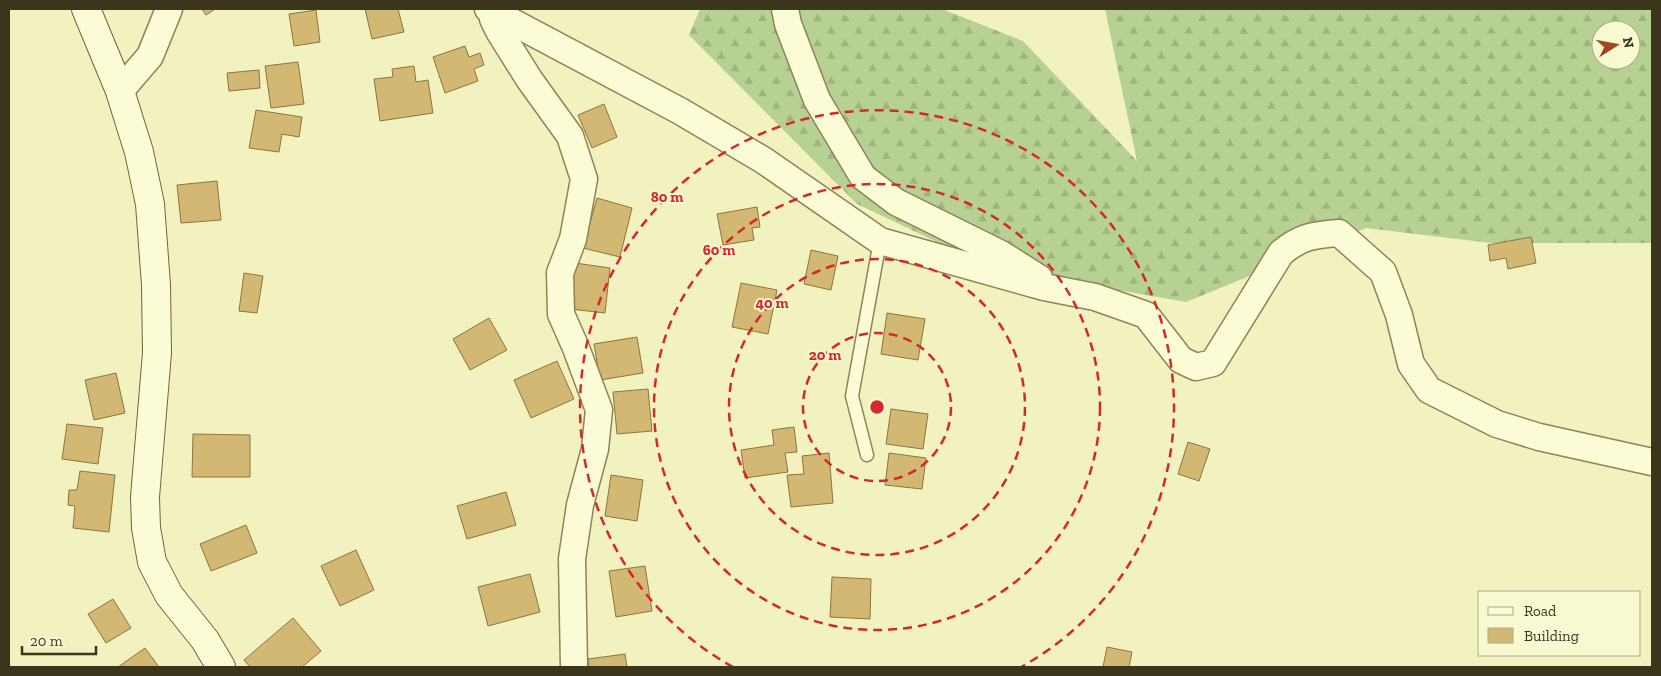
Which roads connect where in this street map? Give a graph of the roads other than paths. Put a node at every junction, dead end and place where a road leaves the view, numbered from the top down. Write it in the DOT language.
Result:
graph roads {
  1 [pos="86,9"];
  2 [pos="169,9"];
  3 [pos="785,9"];
  4 [pos="491,10"];
  5 [pos="120,91"];
  6 [pos="880,241"];
  7 [pos="1044,287"];
  8 [pos="866,455"];
  9 [pos="1652,462"];
  10 [pos="221,667"];
  11 [pos="574,667"];
  1 -- 5 [label="main road"];
  2 -- 5 [label="street"];
  3 -- 7 [label="street"];
  4 -- 6 [label="street"];
  4 -- 11 [label="street"];
  5 -- 10 [label="main road"];
  6 -- 7 [label="street"];
  6 -- 8 [label="lane"];
  7 -- 9 [label="street"];
}
